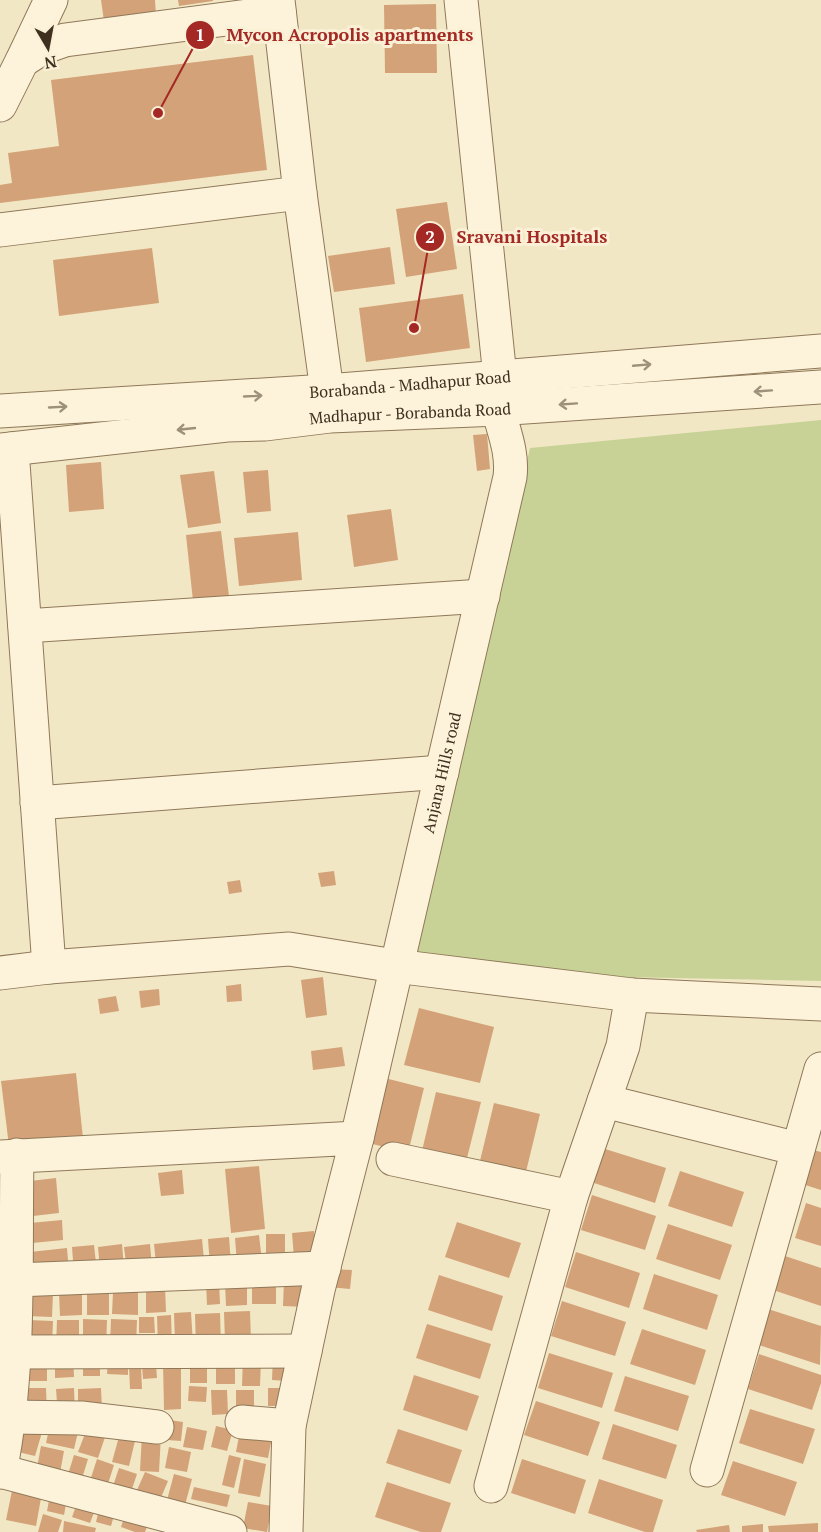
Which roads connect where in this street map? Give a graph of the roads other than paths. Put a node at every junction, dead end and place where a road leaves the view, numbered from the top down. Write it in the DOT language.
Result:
graph roads {
  1 [pos="51,0"];
  2 [pos="461,0"];
  3 [pos="279,6"];
  4 [pos="22,62"];
  5 [pos="0,105"];
  6 [pos="300,193"];
  7 [pos="0,230"];
  8 [pos="821,351"];
  9 [pos="500,376"];
  10 [pos="821,387"];
  11 [pos="327,391"];
  12 [pos="498,408"];
  13 [pos="0,411"];
  14 [pos="6,449"];
  15 [pos="483,596"];
  16 [pos="25,626"];
  17 [pos="442,772"];
  18 [pos="38,804"];
  19 [pos="395,966"];
  20 [pos="49,967"];
  21 [pos="0,973"];
  22 [pos="632,995"];
  23 [pos="821,1004"];
  24 [pos="821,1069"];
  25 [pos="604,1101"];
  26 [pos="357,1138"];
  27 [pos="798,1149"];
  28 [pos="9,1156"];
  29 [pos="393,1159"];
  30 [pos="571,1197"];
  31 [pos="324,1268"];
  32 [pos="15,1280"];
  33 [pos="305,1351"];
  34 [pos="15,1352"];
  35 [pos="8,1417"];
  36 [pos="242,1422"];
  37 [pos="289,1426"];
  38 [pos="157,1427"];
  39 [pos="707,1470"];
  40 [pos="0,1472"];
  41 [pos="491,1486"];
  42 [pos="230,1532"];
  43 [pos="286,1532"];
  1 -- 4 [label="street"];
  2 -- 9 [label="street"];
  3 -- 4 [label="street"];
  3 -- 6 [label="street"];
  4 -- 5 [label="street"];
  6 -- 7 [label="street"];
  6 -- 11 [label="street"];
  9 -- 8 [label="street, Borabanda - Madhapur Road, one-way"];
  9 -- 11 [label="street, Borabanda - Madhapur Road"];
  10 -- 12 [label="street, Madhapur - Borabanda Road, one-way"];
  13 -- 11 [label="street, Borabanda - Madhapur Road, one-way"];
  12 -- 14 [label="street, Madhapur - Borabanda Road, one-way"];
  12 -- 15 [label="street, Anjana Hills road"];
  14 -- 16 [label="street"];
  15 -- 16 [label="street"];
  15 -- 17 [label="street, Anjana Hills road"];
  16 -- 18 [label="street"];
  17 -- 18 [label="street"];
  17 -- 19 [label="street, Anjana Hills road"];
  18 -- 20 [label="street"];
  19 -- 20 [label="street"];
  19 -- 22 [label="street"];
  19 -- 26 [label="street, Anjana Hills road"];
  20 -- 21 [label="street"];
  22 -- 23 [label="street"];
  22 -- 25 [label="street"];
  24 -- 27 [label="street"];
  25 -- 27 [label="street"];
  25 -- 30 [label="street"];
  26 -- 28 [label="street"];
  26 -- 31 [label="street, Anjana Hills road"];
  27 -- 39 [label="street"];
  28 -- 32 [label="street"];
  29 -- 30 [label="street"];
  30 -- 41 [label="street"];
  31 -- 32 [label="street"];
  31 -- 33 [label="street, Anjana Hills road"];
  32 -- 34 [label="street"];
  33 -- 34 [label="street"];
  33 -- 37 [label="street, Anjana Hills road"];
  34 -- 35 [label="street"];
  35 -- 38 [label="street"];
  35 -- 40 [label="street"];
  36 -- 37 [label="street"];
  37 -- 43 [label="street, Anjana Hills road"];
  40 -- 42 [label="street"];
}
